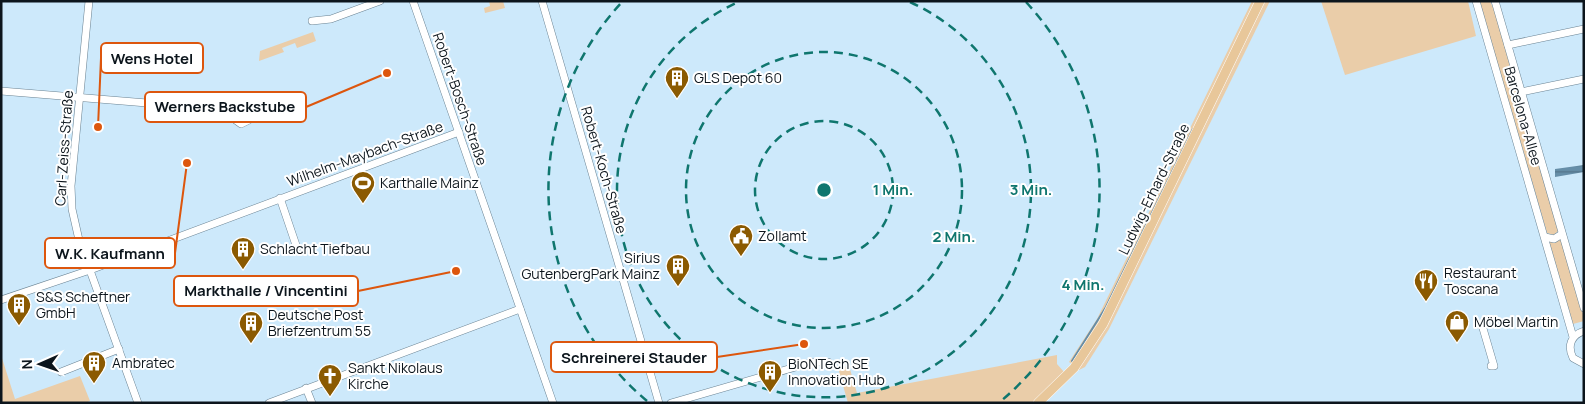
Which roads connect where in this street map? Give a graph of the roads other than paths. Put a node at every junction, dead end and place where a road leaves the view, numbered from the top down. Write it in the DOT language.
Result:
graph roads {
  1 [pos="89,1"];
  2 [pos="380,1"];
  3 [pos="413,1"];
  4 [pos="542,1"];
  5 [pos="1260,1"];
  6 [pos="1476,1"];
  7 [pos="1495,1"];
  8 [pos="312,21"];
  9 [pos="1584,29"];
  10 [pos="1508,45"];
  11 [pos="1584,79"];
  12 [pos="1,91"];
  13 [pos="1521,92"];
  14 [pos="80,98"];
  15 [pos="220,109"];
  16 [pos="459,132"];
  17 [pos="280,198"];
  18 [pos="1562,234"];
  19 [pos="1545,237"];
  20 [pos="297,248"];
  21 [pos="90,270"];
  22 [pos="1,300"];
  23 [pos="1584,308"];
  24 [pos="520,309"];
  25 [pos="1482,325"];
  26 [pos="1584,331"];
  27 [pos="1573,337"];
  28 [pos="119,349"];
  29 [pos="828,362"];
  30 [pos="1584,364"];
  31 [pos="1491,366"];
  32 [pos="60,372"];
  33 [pos="306,388"];
  34 [pos="138,403"];
  35 [pos="269,403"];
  36 [pos="312,403"];
  37 [pos="553,403"];
  38 [pos="659,403"];
  39 [pos="671,403"];
  40 [pos="1038,403"];
  1 -- 14 [label="street, Carl-Zeiss-Straße"];
  2 -- 8 [label="street"];
  3 -- 16 [label="street, Robert-Bosch-Straße"];
  4 -- 38 [label="street, Robert-Koch-Straße"];
  5 -- 40 [label="main road, Ludwig-Erhard-Straße"];
  6 -- 19 [label="street, Barcelona-Allee"];
  7 -- 10 [label="street, Barcelona-Allee"];
  9 -- 10 [label="street"];
  10 -- 13 [label="street, Barcelona-Allee"];
  11 -- 13 [label="street"];
  12 -- 14 [label="street"];
  13 -- 18 [label="street, Barcelona-Allee"];
  14 -- 15 [label="street"];
  14 -- 21 [label="street, Carl-Zeiss-Straße"];
  16 -- 17 [label="street, Wilhelm-Maybach-Straße"];
  16 -- 24 [label="street, Robert-Bosch-Straße"];
  17 -- 20 [label="street, Wilhelm-Maybach-Straße"];
  17 -- 21 [label="street, Wilhelm-Maybach-Straße"];
  18 -- 19 [label="street"];
  18 -- 23 [label="street, Barcelona-Allee"];
  19 -- 27 [label="street, Barcelona-Allee"];
  21 -- 22 [label="street, Wilhelm-Maybach-Straße"];
  21 -- 28 [label="street, Carl-Zeiss-Straße"];
  24 -- 33 [label="street"];
  24 -- 37 [label="street, Robert-Bosch-Straße"];
  25 -- 31 [label="street"];
  26 -- 27 [label="street"];
  27 -- 30 [label="street, Barcelona-Allee"];
  28 -- 32 [label="street"];
  28 -- 34 [label="street, Carl-Zeiss-Straße"];
  29 -- 39 [label="street"];
  33 -- 35 [label="street"];
  33 -- 36 [label="street"];
}
